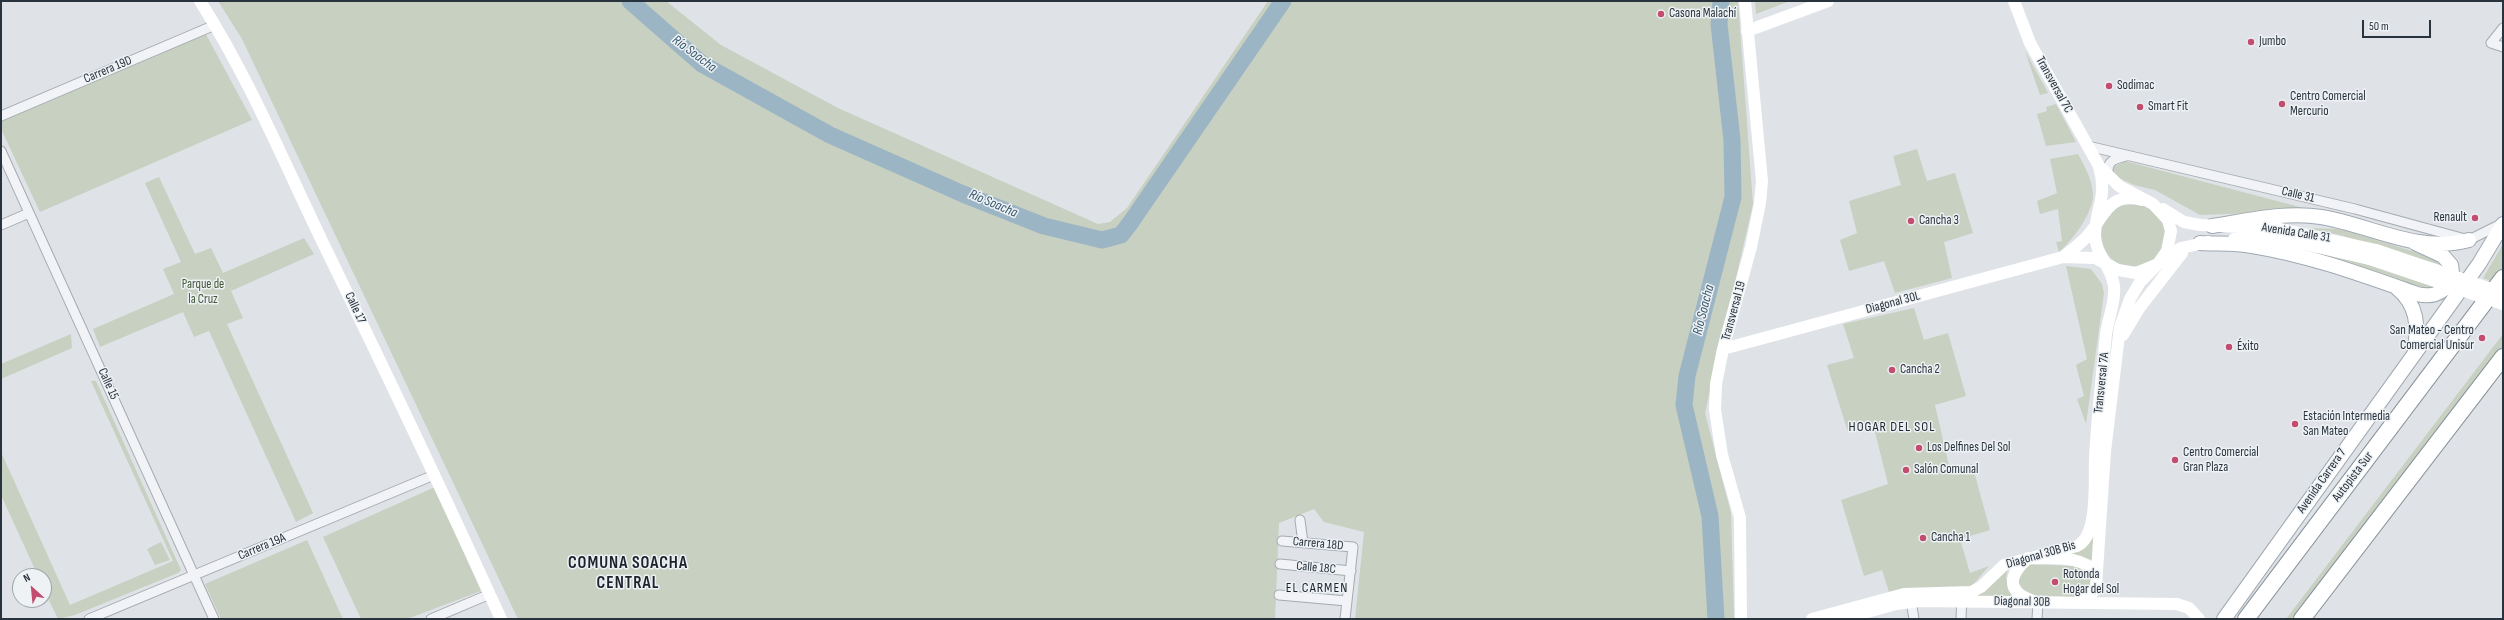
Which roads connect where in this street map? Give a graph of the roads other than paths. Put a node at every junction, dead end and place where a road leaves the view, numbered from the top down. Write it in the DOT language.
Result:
graph roads {
  1 [pos="200,1"];
  2 [pos="1745,1"];
  3 [pos="1828,1"];
  4 [pos="2014,1"];
  5 [pos="215,25"];
  6 [pos="2503,28"];
  7 [pos="1748,31"];
  8 [pos="2503,47"];
  9 [pos="1,116"];
  10 [pos="2088,146"];
  11 [pos="1,151"];
  12 [pos="2129,155"];
  13 [pos="2099,166"];
  14 [pos="2109,177"];
  15 [pos="2153,204"];
  16 [pos="30,213"];
  17 [pos="2097,223"];
  18 [pos="2503,223"];
  19 [pos="1,225"];
  20 [pos="2212,226"];
  21 [pos="2469,240"];
  22 [pos="2415,243"];
  23 [pos="2196,245"];
  24 [pos="2374,255"];
  25 [pos="2063,257"];
  26 [pos="2107,264"];
  27 [pos="2158,264"];
  28 [pos="2503,278"];
  29 [pos="2396,287"];
  30 [pos="2503,293"];
  31 [pos="2503,304"];
  32 [pos="1723,349"];
  33 [pos="2116,349"];
  34 [pos="2415,350"];
  35 [pos="2503,357"];
  36 [pos="434,475"];
  37 [pos="1300,520"];
  38 [pos="1282,540"];
  39 [pos="1303,543"];
  40 [pos="2082,544"];
  41 [pos="2028,558"];
  42 [pos="1280,564"];
  43 [pos="1351,571"];
  44 [pos="2097,574"];
  45 [pos="195,575"];
  46 [pos="490,594"];
  47 [pos="1279,595"];
  48 [pos="1962,598"];
  49 [pos="1347,601"];
  50 [pos="1911,601"];
  51 [pos="2038,602"];
  52 [pos="2078,603"];
  53 [pos="89,619"];
  54 [pos="214,619"];
  55 [pos="432,619"];
  56 [pos="501,619"];
  57 [pos="1345,619"];
  58 [pos="1740,619"];
  59 [pos="1812,619"];
  60 [pos="1842,619"];
  61 [pos="1914,619"];
  62 [pos="1961,619"];
  63 [pos="2037,619"];
  64 [pos="2199,619"];
  65 [pos="2224,619"];
  66 [pos="2246,619"];
  67 [pos="2302,619"];
  1 -- 5 [label="main road, Calle 17"];
  2 -- 7 [label="main road, Transversal 19"];
  3 -- 7 [label="main road"];
  4 -- 10 [label="main road, Transversal 7C"];
  5 -- 9 [label="street, Carrera 19D"];
  5 -- 36 [label="main road, Calle 17"];
  6 -- 8 [label="street"];
  7 -- 32 [label="main road, Transversal 19"];
  10 -- 12 [label="street, Calle 31"];
  10 -- 13 [label="main road, Transversal 7C"];
  11 -- 16 [label="street, Calle 15"];
  12 -- 14 [label="street"];
  12 -- 21 [label="street, Calle 31"];
  13 -- 14 [label="main road, Transversal 7C"];
  13 -- 17 [label="main road, Transversal 7C"];
  14 -- 15 [label="main road, Transversal 7C"];
  15 -- 17 [label="main road, Avenida Calle 31"];
  15 -- 20 [label="main road, Avenida Calle 31"];
  15 -- 27 [label="main road, Transversal 7C"];
  16 -- 19 [label="street"];
  16 -- 45 [label="street, Calle 15"];
  17 -- 25 [label="main road, Avenida Calle 31"];
  17 -- 26 [label="main road, Transversal 7A"];
  18 -- 21 [label="street"];
  18 -- 34 [label="main road, Avenida Carrera 7"];
  20 -- 22 [label="main road"];
  20 -- 24 [label="main road, Avenida Calle 31"];
  21 -- 22 [label="main road"];
  22 -- 29 [label="main road"];
  23 -- 24 [label="main road, Avenida Calle 31"];
  23 -- 27 [label="main road, Avenida Calle 31"];
  23 -- 29 [label="main road"];
  23 -- 33 [label="main road"];
  24 -- 30 [label="main road, Avenida Calle 31, bridge"];
  24 -- 31 [label="main road, Avenida Calle 31, bridge"];
  25 -- 26 [label="main road, Avenida Calle 31"];
  25 -- 32 [label="main road, Diagonal 30L"];
  26 -- 27 [label="main road, Avenida Calle 31"];
  26 -- 40 [label="main road, Transversal 7A"];
  27 -- 33 [label="main road, Transversal 7A"];
  28 -- 66 [label="highway, Autopista Sur"];
  29 -- 34 [label="main road"];
  32 -- 58 [label="main road, Transversal 19"];
  33 -- 44 [label="main road, Transversal 7A"];
  34 -- 65 [label="main road, Avenida Carrera 7"];
  35 -- 67 [label="highway"];
  36 -- 45 [label="street, Carrera 19A"];
  36 -- 46 [label="main road, Calle 17"];
  37 -- 39 [label="street"];
  38 -- 39 [label="street, Carrera 18D"];
  39 -- 43 [label="street, Carrera 18D"];
  40 -- 41 [label="main road, Diagonal 30B Bis"];
  41 -- 44 [label="main road"];
  41 -- 48 [label="main road, Diagonal 30B Bis"];
  41 -- 51 [label="main road"];
  42 -- 43 [label="street, Calle 18C"];
  43 -- 49 [label="street"];
  44 -- 52 [label="main road"];
  45 -- 53 [label="street, Carrera 19A"];
  45 -- 54 [label="street, Calle 15"];
  46 -- 55 [label="street"];
  46 -- 56 [label="main road, Calle 17"];
  47 -- 49 [label="street"];
  48 -- 50 [label="main road, Diagonal 30B"];
  48 -- 51 [label="main road, Diagonal 30B"];
  48 -- 59 [label="main road, Diagonal 30B"];
  48 -- 62 [label="street"];
  49 -- 57 [label="street"];
  50 -- 60 [label="main road, Diagonal 30B"];
  50 -- 61 [label="street"];
  51 -- 52 [label="main road, Diagonal 30B"];
  51 -- 63 [label="street"];
  52 -- 64 [label="main road, Diagonal 30B"];
}
